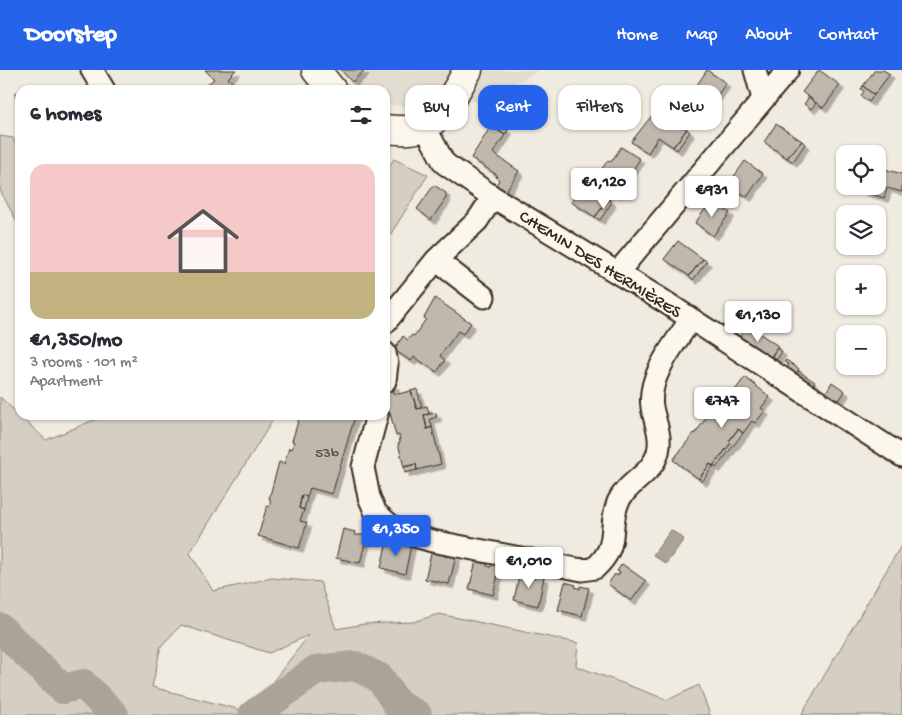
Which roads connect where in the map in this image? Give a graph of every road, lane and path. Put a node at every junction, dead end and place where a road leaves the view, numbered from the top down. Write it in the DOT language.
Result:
graph roads {
  1 [pos="92,70"];
  2 [pos="316,70"];
  3 [pos="468,70"];
  4 [pos="754,70"];
  5 [pos="788,70"];
  6 [pos="101,85"];
  7 [pos="328,85"];
  8 [pos="458,85"];
  9 [pos="763,99"];
  10 [pos="390,129"];
  11 [pos="405,130"];
  12 [pos="436,130"];
  13 [pos="493,197"];
  14 [pos="436,260"];
  15 [pos="618,272"];
  16 [pos="484,297"];
  17 [pos="390,317"];
  18 [pos="691,319"];
  19 [pos="376,420"];
  20 [pos="902,456"];
  1 -- 6 [label="street"];
  2 -- 7 [label="main road"];
  3 -- 8 [label="main road"];
  4 -- 9 [label="street"];
  5 -- 9 [label="street"];
  9 -- 15 [label="street"];
  10 -- 11 [label="main road"];
  12 -- 13 [label="street, CHEMIN DES HERMIÈRES"];
  13 -- 14 [label="street"];
  13 -- 15 [label="street, CHEMIN DES HERMIÈRES"];
  14 -- 16 [label="street"];
  14 -- 17 [label="street"];
  15 -- 18 [label="street, CHEMIN DES HERMIÈRES"];
  18 -- 19 [label="street"];
  18 -- 20 [label="street, CHEMIN DES HERMIÈRES"];
}
